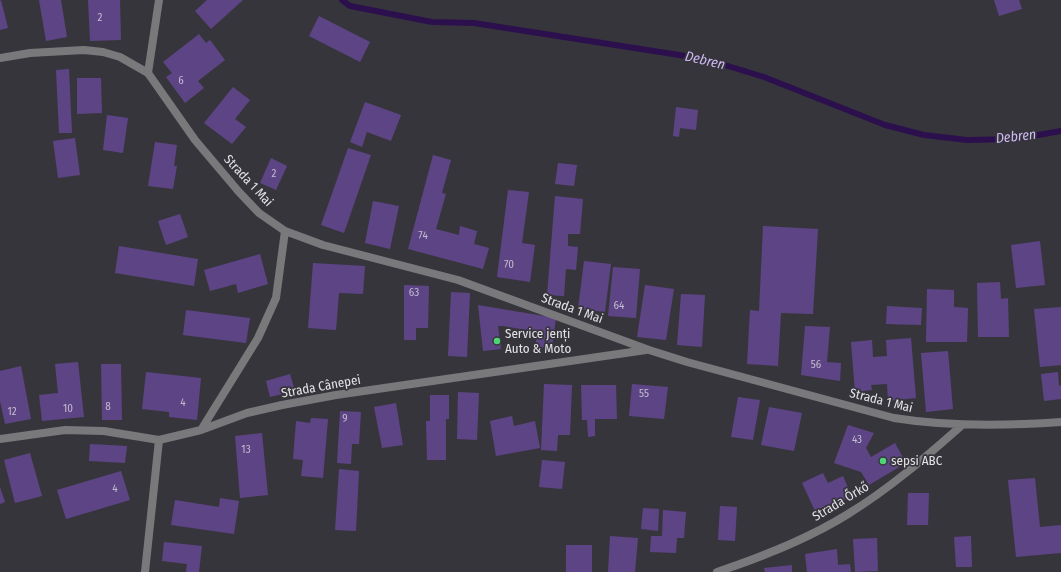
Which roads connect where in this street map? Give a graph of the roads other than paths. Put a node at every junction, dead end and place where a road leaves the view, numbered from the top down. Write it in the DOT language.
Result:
graph roads {
  1 [pos="159,0"];
  2 [pos="0,58"];
  3 [pos="148,73"];
  4 [pos="285,231"];
  5 [pos="649,350"];
  6 [pos="1061,422"];
  7 [pos="961,426"];
  8 [pos="201,430"];
  9 [pos="0,439"];
  10 [pos="159,440"];
  11 [pos="145,572"];
  12 [pos="717,572"];
  1 -- 3 [label="street"];
  2 -- 3 [label="street"];
  3 -- 4 [label="street, Strada 1 Mai"];
  4 -- 5 [label="street, Strada 1 Mai"];
  4 -- 8 [label="street"];
  5 -- 7 [label="street, Strada 1 Mai"];
  5 -- 8 [label="street, Strada Cânepei"];
  6 -- 7 [label="street, Strada 1 Mai"];
  7 -- 12 [label="street, Strada Őrkő"];
  8 -- 10 [label="street, Strada Cânepei"];
  9 -- 10 [label="street, Strada Cânepei"];
  10 -- 11 [label="street"];
}
